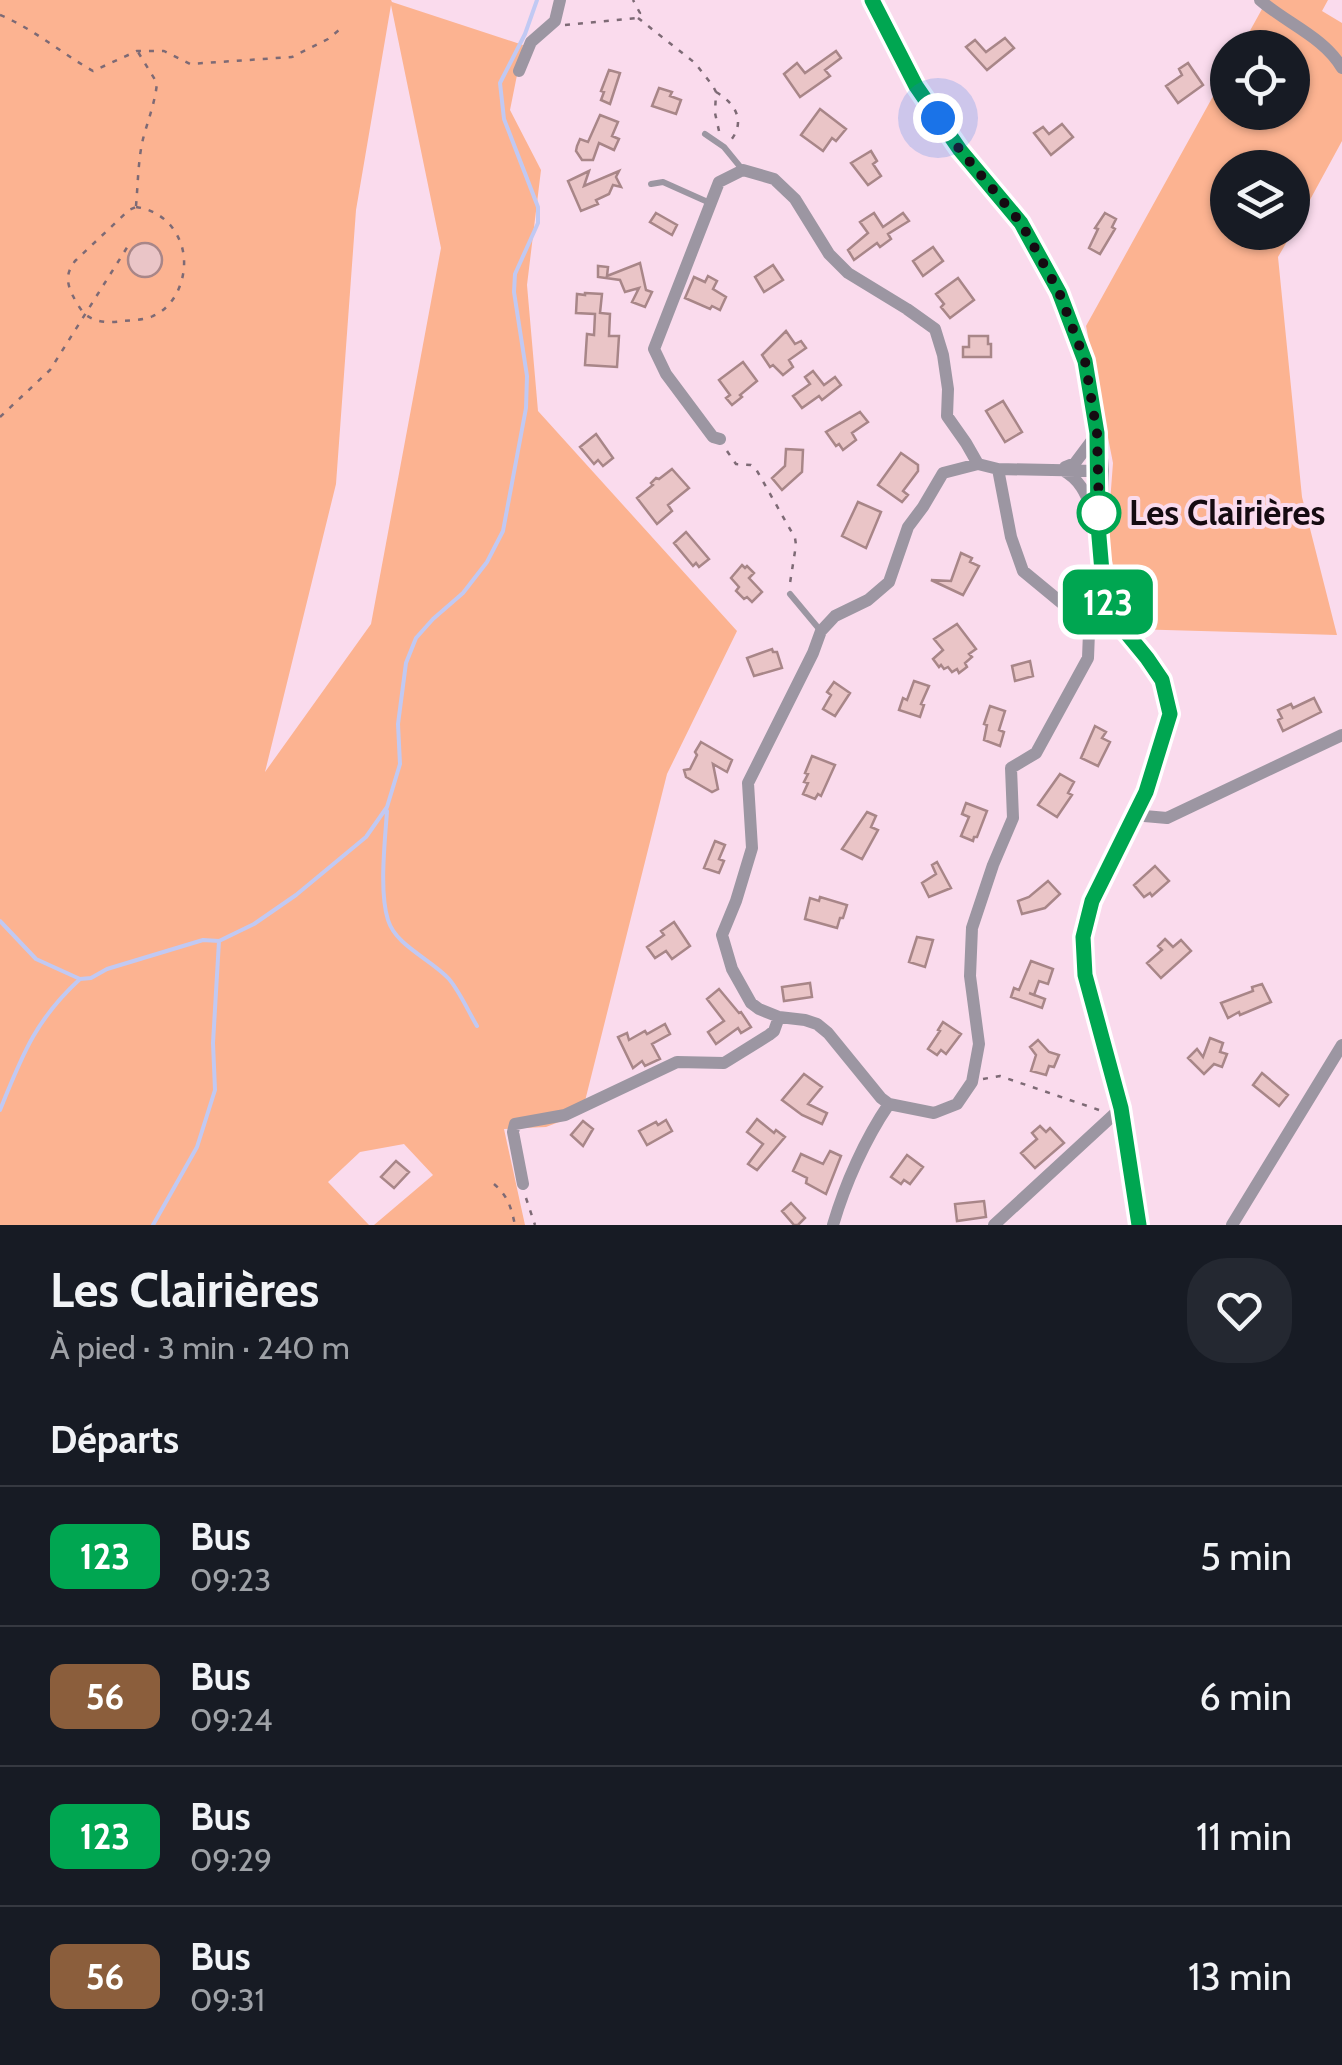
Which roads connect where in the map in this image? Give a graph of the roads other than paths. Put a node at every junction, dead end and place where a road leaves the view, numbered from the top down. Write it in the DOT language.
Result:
graph roads {
  1 [pos="560,0"];
  2 [pos="872,0"];
  3 [pos="1260,0"];
  4 [pos="1342,68"];
  5 [pos="519,72"];
  6 [pos="706,134"];
  7 [pos="743,170"];
  8 [pos="651,184"];
  9 [pos="711,204"];
  10 [pos="1097,433"];
  11 [pos="720,439"];
  12 [pos="978,464"];
  13 [pos="998,469"];
  14 [pos="1060,469"];
  15 [pos="1100,471"];
  16 [pos="1098,525"];
  17 [pos="790,594"];
  18 [pos="820,631"];
  19 [pos="1342,735"];
  20 [pos="1133,815"];
  21 [pos="779,1017"];
  22 [pos="1342,1044"];
  23 [pos="889,1104"];
  24 [pos="1117,1112"];
  25 [pos="524,1184"];
  26 [pos="833,1225"];
  27 [pos="994,1225"];
  28 [pos="1139,1225"];
  29 [pos="1232,1225"];
  1 -- 5 [label="street"];
  2 -- 10 [label="street"];
  3 -- 4 [label="street"];
  6 -- 7 [label="lane"];
  7 -- 9 [label="street"];
  7 -- 12 [label="street"];
  8 -- 9 [label="lane"];
  9 -- 11 [label="street"];
  10 -- 14 [label="street"];
  10 -- 15 [label="street"];
  12 -- 13 [label="street"];
  12 -- 18 [label="street"];
  13 -- 14 [label="street"];
  13 -- 23 [label="street"];
  14 -- 15 [label="street"];
  14 -- 16 [label="street"];
  15 -- 16 [label="street"];
  16 -- 20 [label="street"];
  17 -- 18 [label="lane"];
  18 -- 21 [label="street"];
  19 -- 20 [label="street"];
  20 -- 24 [label="street"];
  21 -- 23 [label="street"];
  21 -- 25 [label="street"];
  22 -- 29 [label="street"];
  23 -- 26 [label="street"];
  24 -- 27 [label="street"];
  24 -- 28 [label="street"];
}
